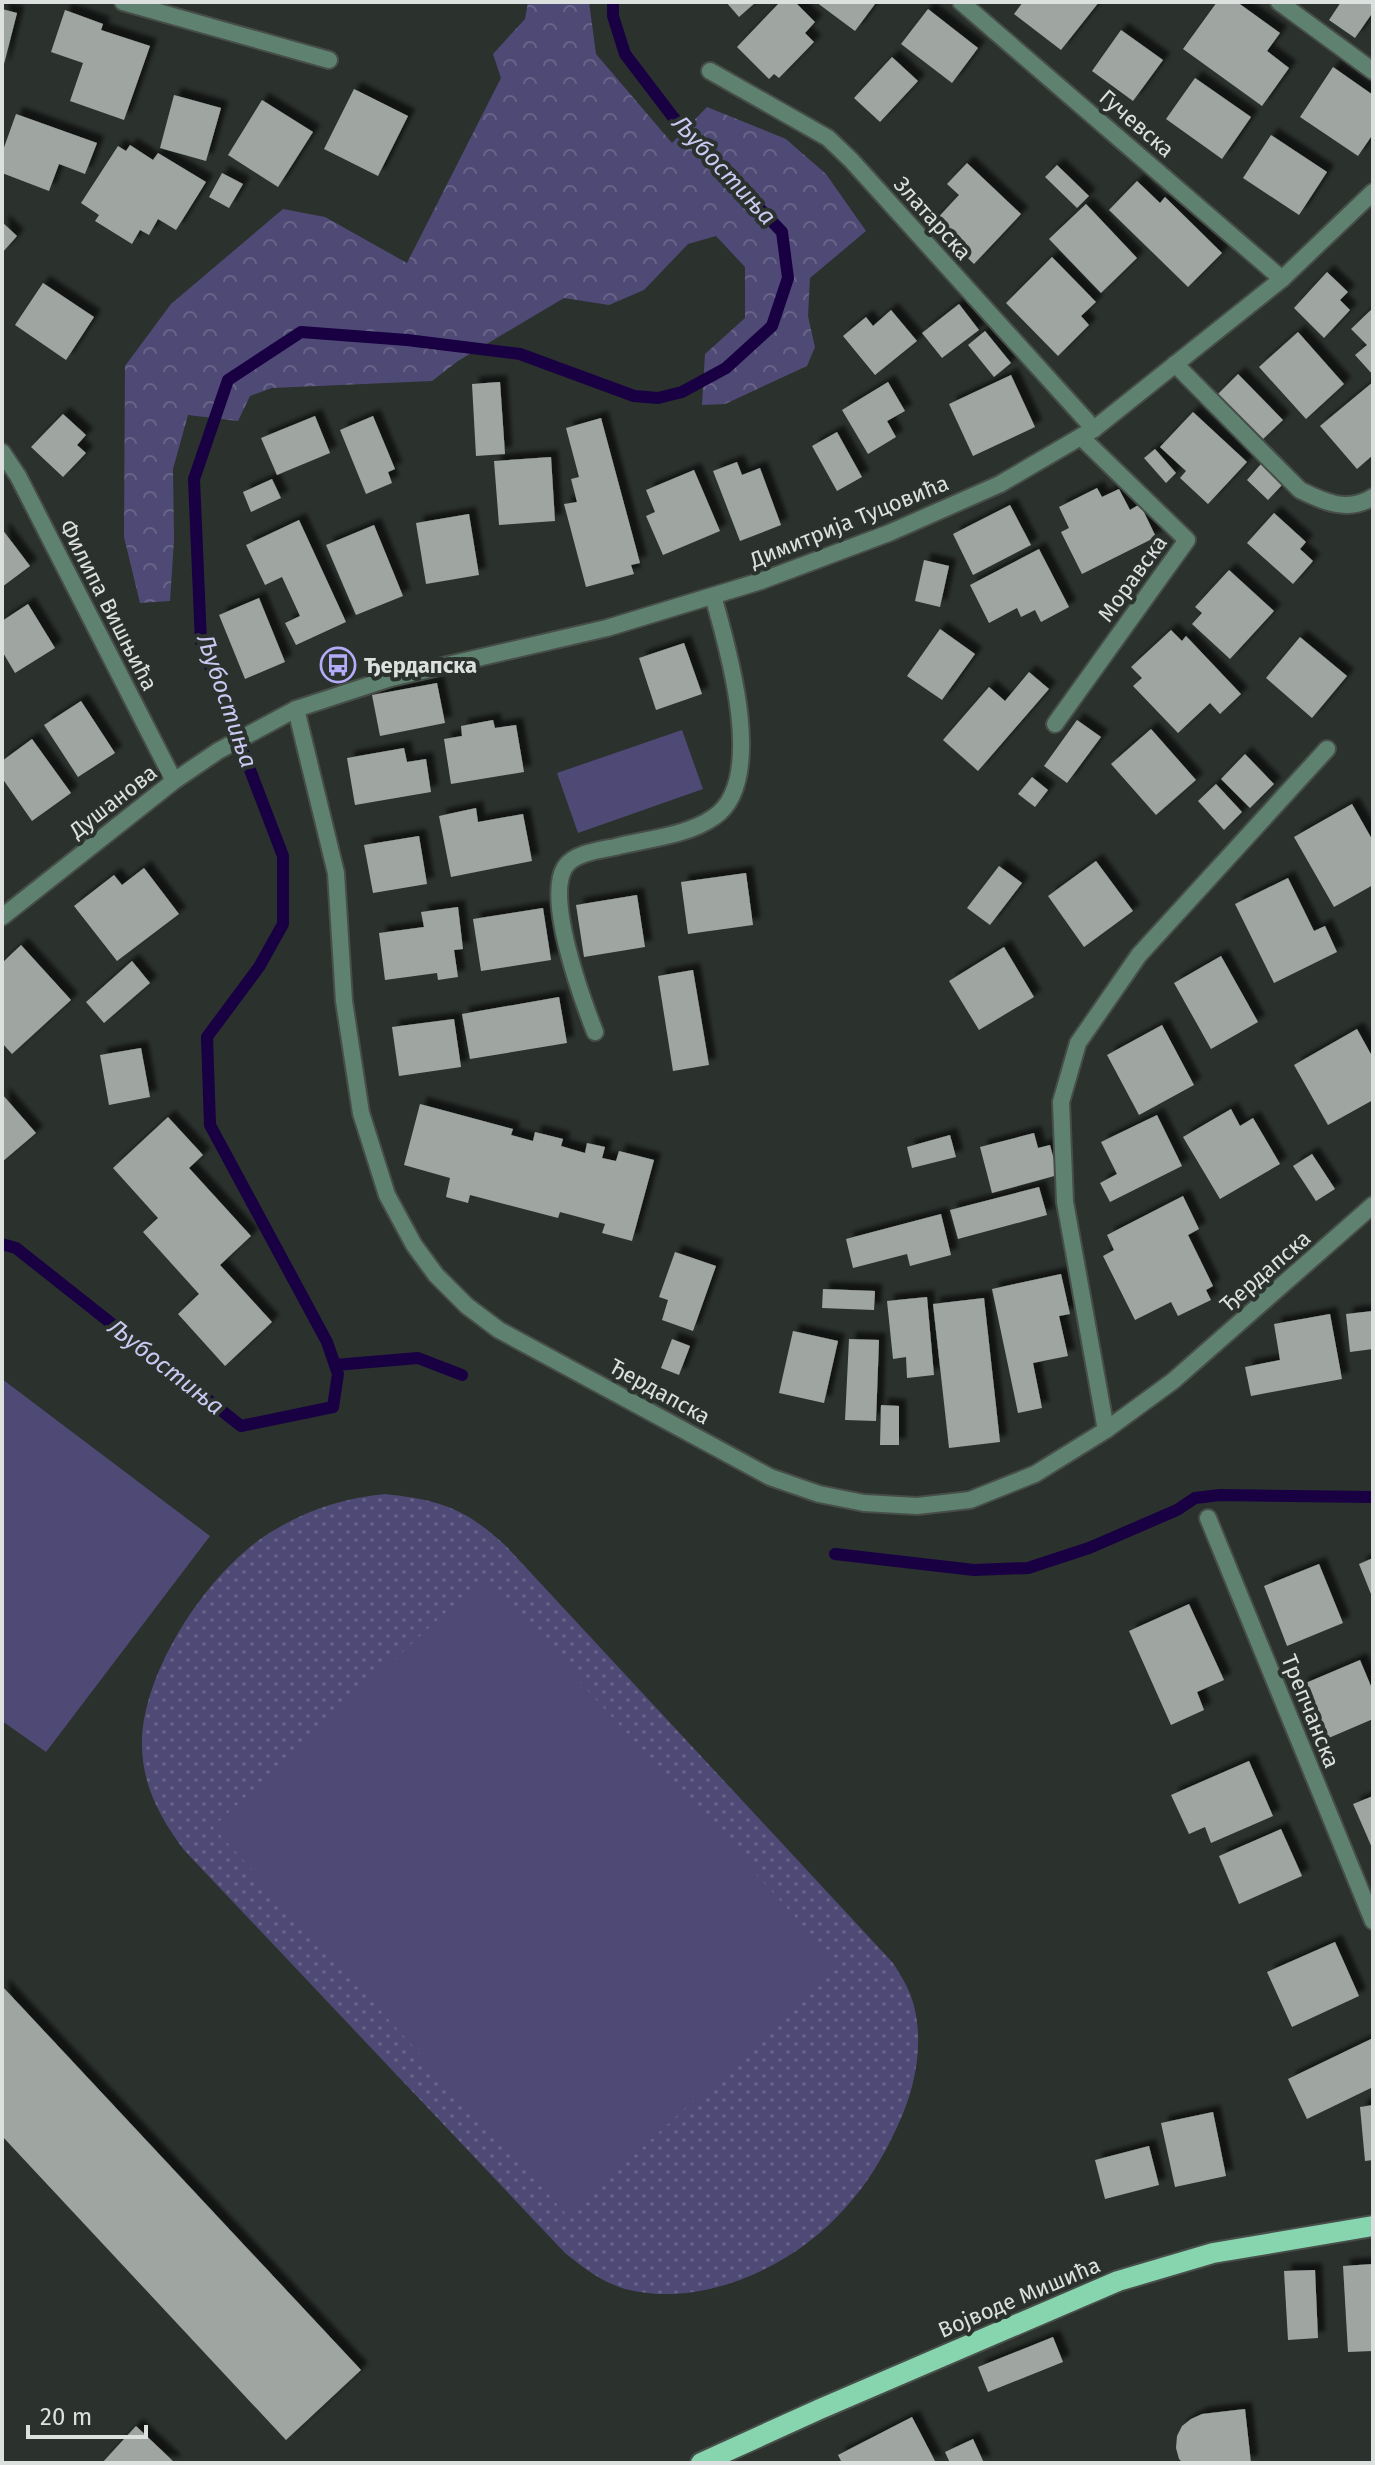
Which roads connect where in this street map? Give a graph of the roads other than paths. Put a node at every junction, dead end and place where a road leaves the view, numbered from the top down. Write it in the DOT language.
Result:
graph roads {
  1 [pos="123,2"];
  2 [pos="961,2"];
  3 [pos="1279,2"];
  4 [pos="329,60"];
  5 [pos="710,71"];
  6 [pos="1373,71"];
  7 [pos="1373,192"];
  8 [pos="1282,279"];
  9 [pos="1175,364"];
  10 [pos="1088,433"];
  11 [pos="2,452"];
  12 [pos="1373,497"];
  13 [pos="713,596"];
  14 [pos="296,709"];
  15 [pos="1055,724"];
  16 [pos="259,730"];
  17 [pos="1327,749"];
  18 [pos="174,781"];
  19 [pos="2,917"];
  20 [pos="595,1032"];
  21 [pos="1373,1205"];
  22 [pos="1106,1430"];
  23 [pos="1208,1518"];
  24 [pos="1373,1921"];
  25 [pos="1373,2226"];
  26 [pos="701,2463"];
  1 -- 4 [label="street"];
  2 -- 8 [label="street, Гучевска"];
  3 -- 6 [label="street"];
  5 -- 10 [label="street, Златарска"];
  7 -- 8 [label="street, Димитрија Туцовића"];
  8 -- 9 [label="street, Димитрија Туцовића"];
  9 -- 10 [label="street, Димитрија Туцовића"];
  9 -- 12 [label="street"];
  10 -- 13 [label="street, Димитрија Туцовића"];
  10 -- 15 [label="street, Моравска"];
  11 -- 18 [label="street, Филипа Вишњића"];
  13 -- 14 [label="street, Димитрија Туцовића"];
  13 -- 20 [label="street"];
  14 -- 16 [label="street, Димитрија Туцовића"];
  14 -- 22 [label="street, Ђердапска"];
  16 -- 18 [label="street, Душанова"];
  17 -- 22 [label="street"];
  18 -- 19 [label="street, Душанова"];
  21 -- 22 [label="street, Ђердапска"];
  23 -- 24 [label="street, Трепчанска"];
  25 -- 26 [label="main road, Војводе Мишића"];
}
